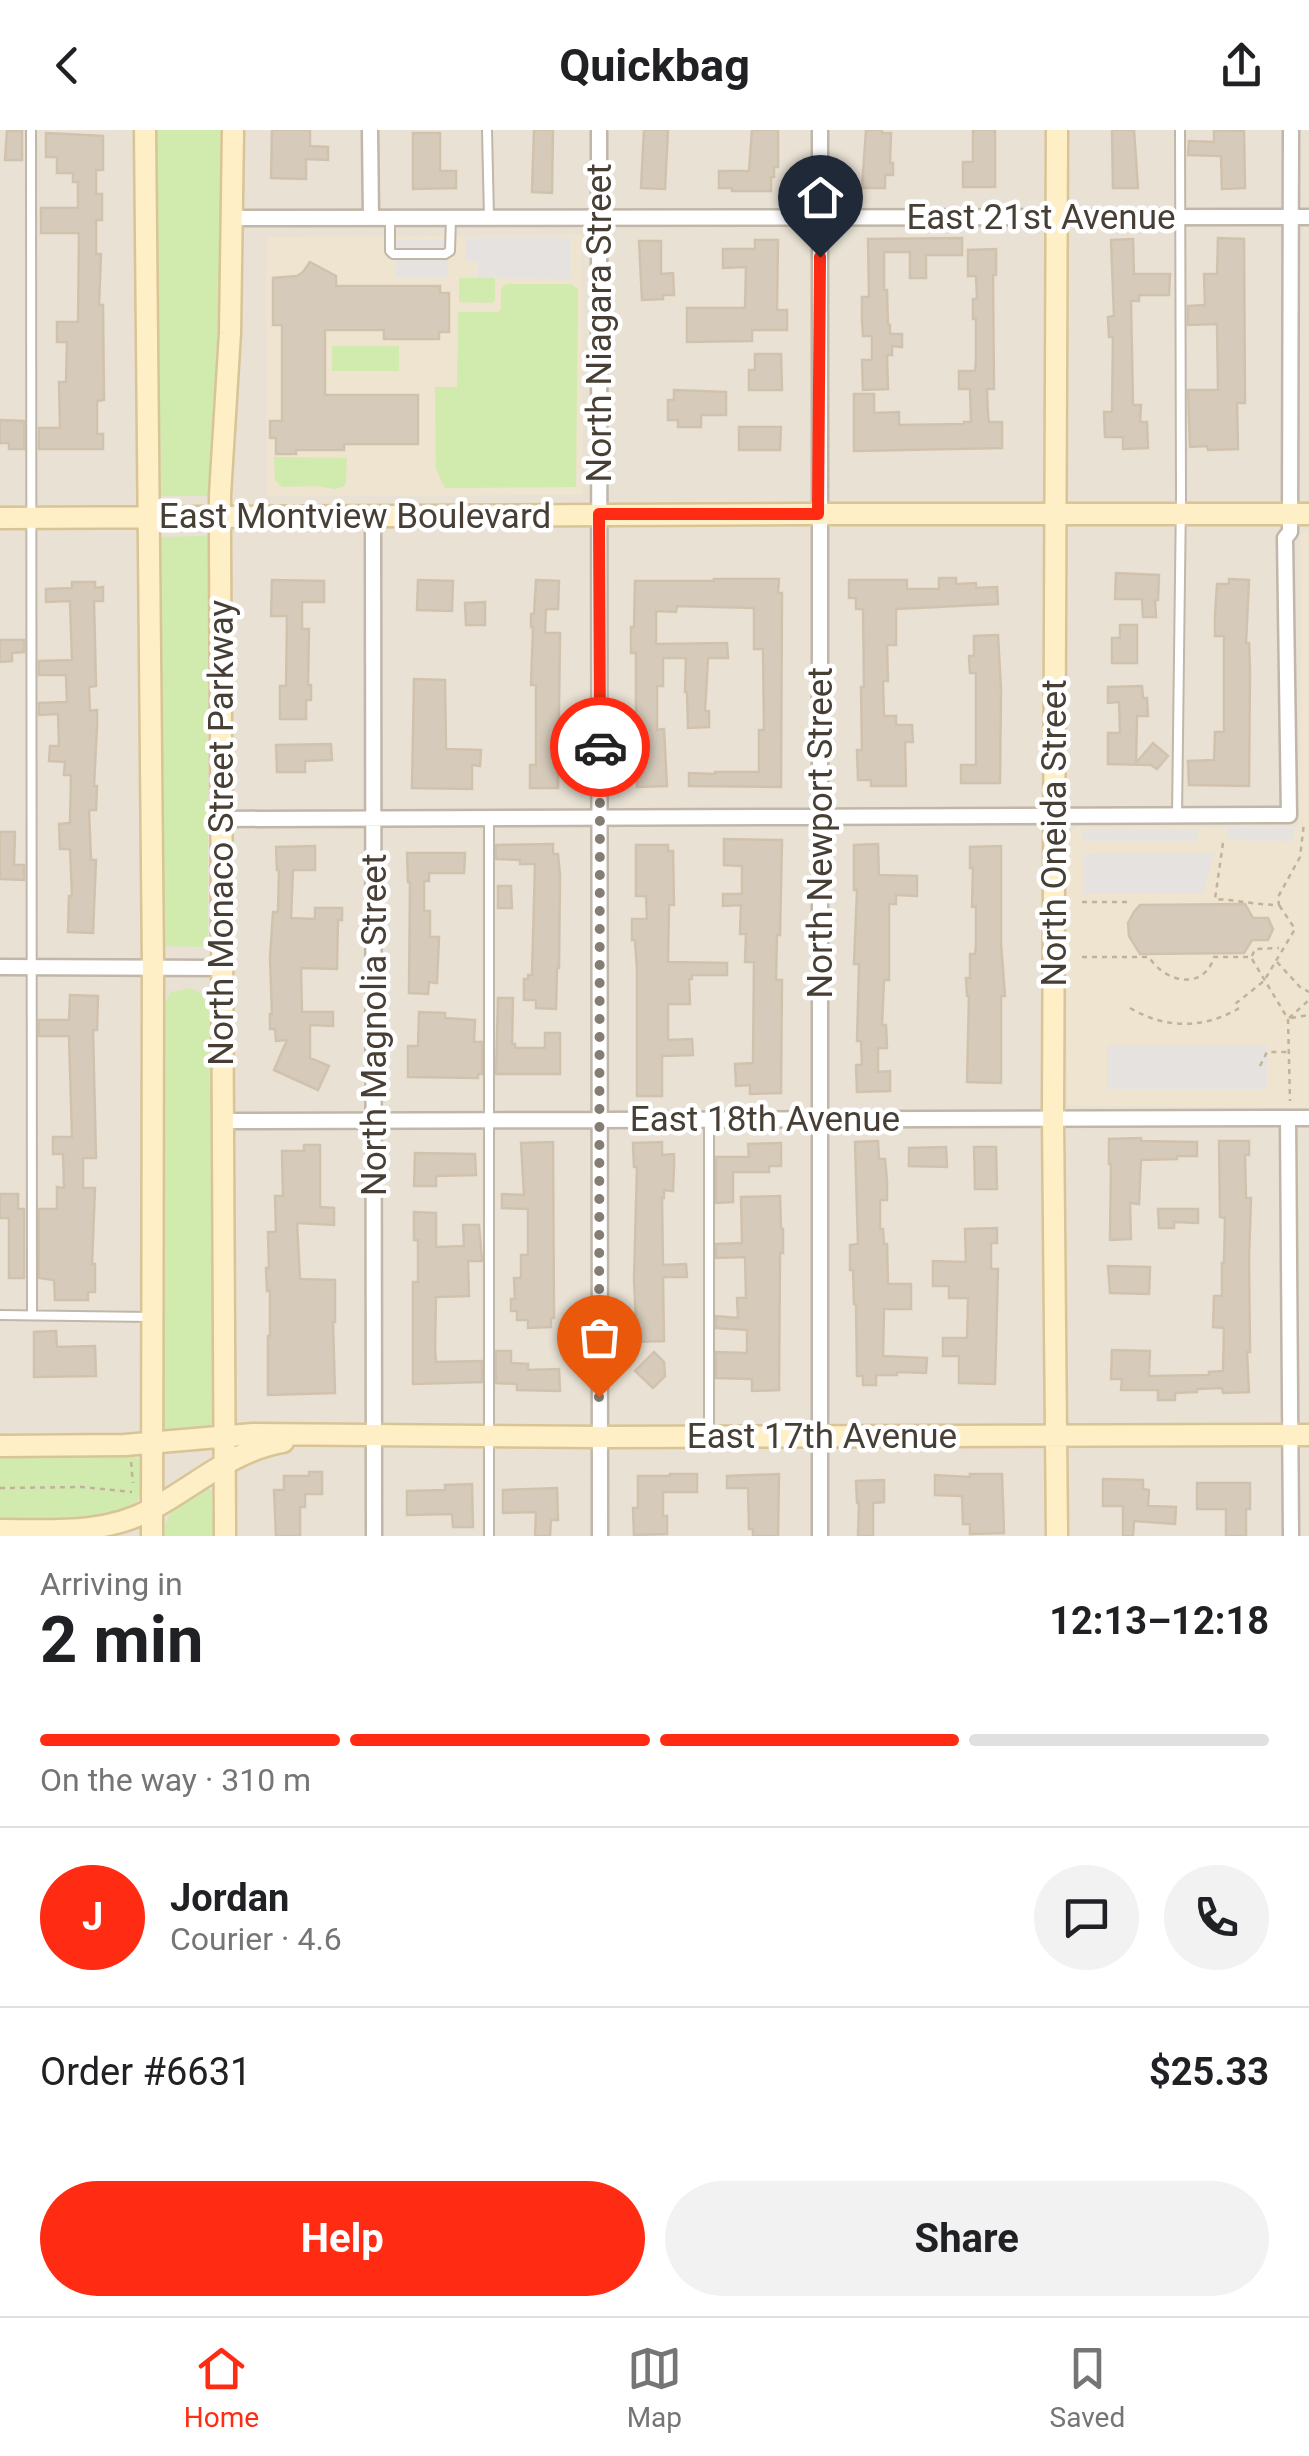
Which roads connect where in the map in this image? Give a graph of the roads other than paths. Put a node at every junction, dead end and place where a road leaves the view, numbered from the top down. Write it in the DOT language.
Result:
graph roads {
  1 [pos="32,130"];
  2 [pos="144,130"];
  3 [pos="233,130"];
  4 [pos="370,130"];
  5 [pos="487,130"];
  6 [pos="599,130"];
  7 [pos="820,130"];
  8 [pos="1057,130"];
  9 [pos="1180,130"];
  10 [pos="1291,130"];
  11 [pos="820,217"];
  12 [pos="1056,217"];
  13 [pos="1180,217"];
  14 [pos="1291,217"];
  15 [pos="1309,217"];
  16 [pos="234,218"];
  17 [pos="371,218"];
  18 [pos="390,218"];
  19 [pos="451,218"];
  20 [pos="488,218"];
  21 [pos="599,218"];
  22 [pos="599,514"];
  23 [pos="818,514"];
  24 [pos="1299,514"];
  25 [pos="220,515"];
  26 [pos="372,515"];
  27 [pos="1180,515"];
  28 [pos="1057,516"];
  29 [pos="149,517"];
  30 [pos="0,518"];
  31 [pos="32,518"];
  32 [pos="1053,816"];
  33 [pos="1177,816"];
  34 [pos="374,818"];
  35 [pos="489,818"];
  36 [pos="600,818"];
  37 [pos="820,818"];
  38 [pos="222,819"];
  39 [pos="0,967"];
  40 [pos="33,967"];
  41 [pos="153,968"];
  42 [pos="222,968"];
  43 [pos="1289,1112"];
  44 [pos="1053,1118"];
  45 [pos="1309,1118"];
  46 [pos="821,1119"];
  47 [pos="374,1120"];
  48 [pos="489,1120"];
  49 [pos="600,1120"];
  50 [pos="710,1120"];
  51 [pos="222,1122"];
  52 [pos="32,1315"];
  53 [pos="0,1316"];
  54 [pos="153,1317"];
  55 [pos="224,1435"];
  56 [pos="1057,1435"];
  57 [pos="1300,1435"];
  58 [pos="334,1436"];
  59 [pos="374,1436"];
  60 [pos="489,1436"];
  61 [pos="599,1436"];
  62 [pos="710,1436"];
  63 [pos="820,1436"];
  64 [pos="153,1443"];
  65 [pos="0,1446"];
  66 [pos="225,1462"];
  67 [pos="153,1509"];
  68 [pos="0,1530"];
  69 [pos="68,1530"];
  70 [pos="32,1533"];
  71 [pos="118,1536"];
  72 [pos="152,1536"];
  73 [pos="225,1536"];
  74 [pos="374,1536"];
  75 [pos="489,1536"];
  76 [pos="600,1536"];
  77 [pos="820,1536"];
  78 [pos="1057,1536"];
  79 [pos="1291,1536"];
  1 -- 31 [label="lane"];
  2 -- 29 [label="main road, North Monaco Street Parkway"];
  3 -- 16 [label="main road, North Monaco Street Parkway"];
  4 -- 17 [label="street"];
  5 -- 20 [label="lane"];
  6 -- 21 [label="street, North Niagara Street"];
  7 -- 11 [label="street, North Newport Street"];
  8 -- 12 [label="main road, North Oneida Street"];
  9 -- 13 [label="lane"];
  10 -- 14 [label="street"];
  11 -- 12 [label="street, East 21st Avenue"];
  11 -- 21 [label="street, East 21st Avenue"];
  11 -- 23 [label="street, North Newport Street"];
  12 -- 13 [label="street, East 21st Avenue"];
  12 -- 28 [label="main road, North Oneida Street"];
  13 -- 14 [label="street, East 21st Avenue"];
  13 -- 27 [label="lane"];
  14 -- 15 [label="street, East 21st Avenue"];
  14 -- 24 [label="street"];
  16 -- 17 [label="street, East 21st Avenue"];
  16 -- 25 [label="main road, North Monaco Street Parkway"];
  17 -- 18 [label="street, East 21st Avenue"];
  18 -- 19 [label="street, East 21st Avenue"];
  18 -- 19 [label="lane"];
  19 -- 20 [label="street, East 21st Avenue"];
  20 -- 21 [label="street, East 21st Avenue"];
  21 -- 22 [label="street, North Niagara Street"];
  22 -- 23 [label="main road, East Montview Boulevard"];
  22 -- 26 [label="main road, East Montview Boulevard"];
  22 -- 36 [label="street, North Niagara Street"];
  23 -- 28 [label="main road, East Montview Boulevard"];
  23 -- 37 [label="street, North Newport Street"];
  24 -- 27 [label="main road, East Montview Boulevard"];
  24 -- 33 [label="street"];
  25 -- 26 [label="main road, East Montview Boulevard"];
  25 -- 29 [label="main road, East Montview Boulevard"];
  25 -- 38 [label="main road, North Monaco Street Parkway"];
  26 -- 34 [label="street, North Magnolia Street"];
  27 -- 28 [label="main road, East Montview Boulevard"];
  27 -- 33 [label="lane"];
  28 -- 32 [label="main road, North Oneida Street"];
  29 -- 31 [label="main road, East Montview Boulevard"];
  29 -- 41 [label="main road, North Monaco Street Parkway"];
  30 -- 31 [label="main road, East Montview Boulevard"];
  31 -- 40 [label="lane"];
  32 -- 33 [label="street"];
  32 -- 37 [label="street"];
  32 -- 44 [label="main road, North Oneida Street"];
  34 -- 35 [label="street"];
  34 -- 38 [label="street"];
  34 -- 47 [label="street, North Magnolia Street"];
  35 -- 36 [label="street"];
  35 -- 48 [label="lane"];
  36 -- 37 [label="street"];
  36 -- 49 [label="street, North Niagara Street"];
  37 -- 46 [label="street, North Newport Street"];
  38 -- 42 [label="main road, North Monaco Street Parkway"];
  39 -- 40 [label="street"];
  40 -- 41 [label="street"];
  40 -- 52 [label="lane"];
  41 -- 42 [label="street"];
  41 -- 54 [label="main road, North Monaco Street Parkway"];
  42 -- 51 [label="main road, North Monaco Street Parkway"];
  43 -- 44 [label="street, East 18th Avenue"];
  43 -- 45 [label="street, East 18th Avenue"];
  43 -- 57 [label="street"];
  44 -- 46 [label="street, East 18th Avenue"];
  44 -- 56 [label="main road, North Oneida Street"];
  46 -- 50 [label="street, East 18th Avenue"];
  46 -- 63 [label="street, North Newport Street"];
  47 -- 48 [label="street, East 18th Avenue"];
  47 -- 51 [label="street, East 18th Avenue"];
  47 -- 59 [label="street, North Magnolia Street"];
  48 -- 49 [label="street, East 18th Avenue"];
  48 -- 60 [label="lane"];
  49 -- 50 [label="street, East 18th Avenue"];
  49 -- 61 [label="street, North Niagara Street"];
  50 -- 62 [label="lane"];
  51 -- 55 [label="main road, North Monaco Street Parkway"];
  52 -- 53 [label="lane"];
  52 -- 54 [label="lane"];
  54 -- 64 [label="main road, North Monaco Street Parkway"];
  55 -- 58 [label="main road"];
  55 -- 64 [label="main road"];
  55 -- 66 [label="main road, North Monaco Street Parkway"];
  56 -- 57 [label="main road, East 17th Avenue"];
  56 -- 63 [label="main road, East 17th Avenue"];
  56 -- 78 [label="main road, North Oneida Street"];
  57 -- 79 [label="street"];
  58 -- 59 [label="main road, East 17th Avenue"];
  58 -- 66 [label="main road"];
  59 -- 60 [label="main road, East 17th Avenue"];
  59 -- 74 [label="street, North Magnolia Street"];
  60 -- 61 [label="main road, East 17th Avenue"];
  60 -- 75 [label="lane"];
  61 -- 62 [label="main road, East 17th Avenue"];
  61 -- 76 [label="street, North Niagara Street"];
  62 -- 63 [label="main road, East 17th Avenue"];
  63 -- 77 [label="street, North Newport Street"];
  64 -- 65 [label="main road"];
  64 -- 67 [label="main road, North Monaco Street Parkway"];
  66 -- 67 [label="main road"];
  66 -- 73 [label="main road, North Monaco Street Parkway"];
  67 -- 69 [label="main road"];
  67 -- 72 [label="main road, North Monaco Street Parkway"];
  68 -- 70 [label="main road"];
  69 -- 70 [label="main road"];
  69 -- 71 [label="main road"];
}
